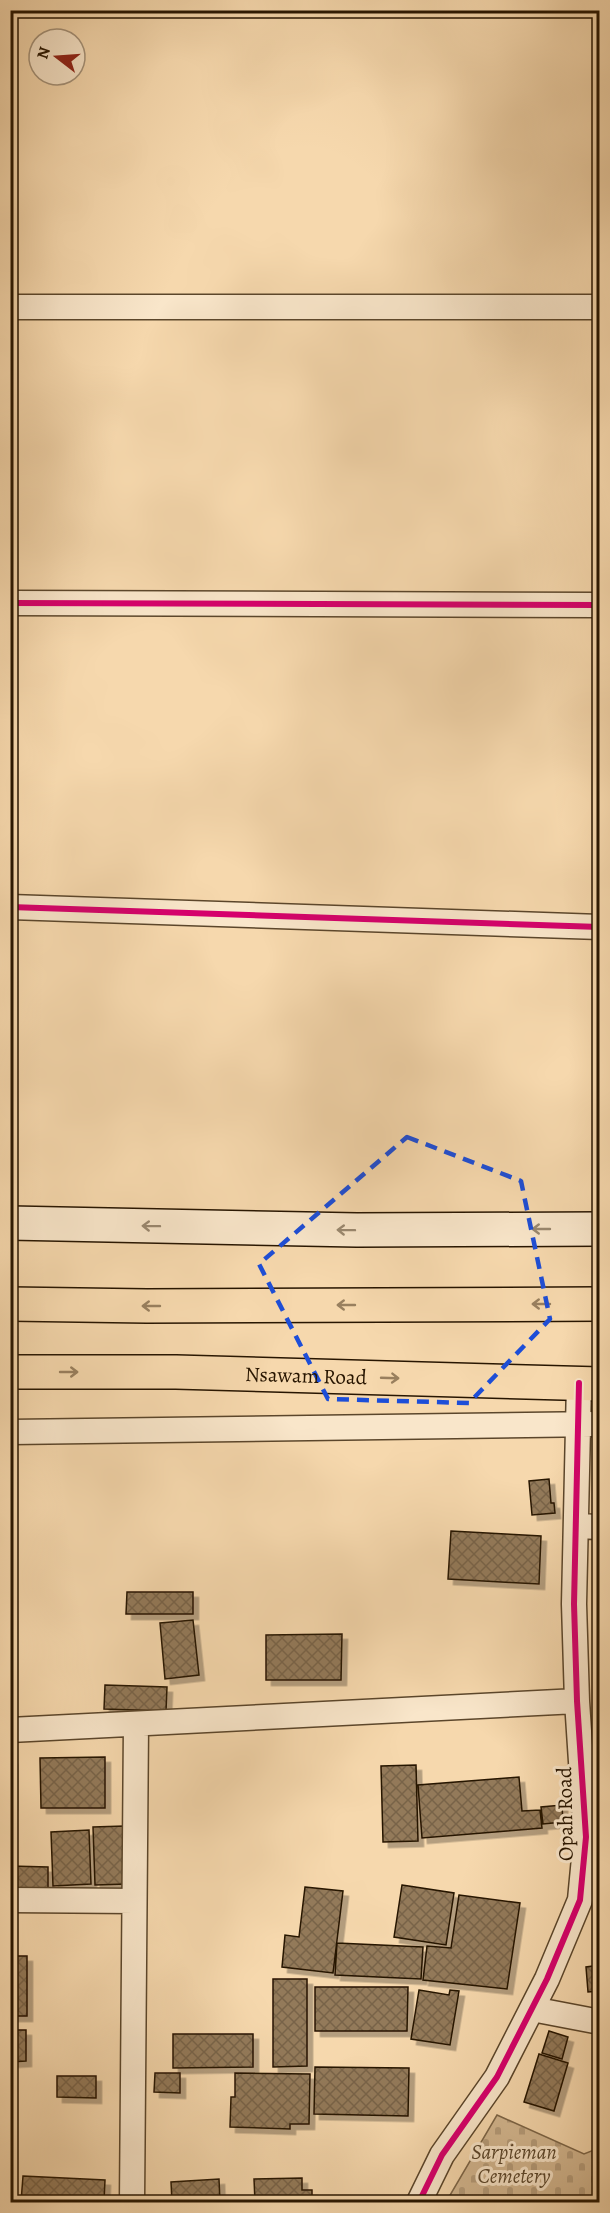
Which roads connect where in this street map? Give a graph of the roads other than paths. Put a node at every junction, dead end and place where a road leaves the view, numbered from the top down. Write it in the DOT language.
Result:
graph roads {
  1 [pos="10,307"];
  2 [pos="600,307"];
  3 [pos="10,603"];
  4 [pos="600,605"];
  5 [pos="10,907"];
  6 [pos="600,927"];
  7 [pos="10,1223"];
  8 [pos="600,1229"];
  9 [pos="10,1304"];
  10 [pos="600,1304"];
  11 [pos="10,1372"];
  12 [pos="590,1383"];
  13 [pos="589,1424"];
  14 [pos="11,1432"];
  15 [pos="588,1527"];
  16 [pos="577,1701"];
  17 [pos="136,1725"];
  18 [pos="10,1730"];
  19 [pos="10,1900"];
  20 [pos="134,1901"];
  21 [pos="532,2008"];
  22 [pos="600,2022"];
  23 [pos="132,2202"];
  24 [pos="419,2202"];
  1 -- 2 [label="street"];
  3 -- 4 [label="street"];
  5 -- 6 [label="street"];
  8 -- 7 [label="main road, one-way"];
  10 -- 9 [label="highway, one-way"];
  11 -- 12 [label="highway, Nsawam Road, one-way"];
  12 -- 13 [label="street, Opah Road"];
  13 -- 14 [label="street"];
  13 -- 15 [label="street, Opah Road"];
  15 -- 16 [label="street, Opah Road"];
  16 -- 17 [label="street"];
  16 -- 21 [label="street, Opah Road"];
  17 -- 18 [label="street"];
  17 -- 20 [label="street"];
  19 -- 20 [label="street"];
  20 -- 23 [label="street"];
  21 -- 22 [label="street"];
  21 -- 24 [label="street, Opah Road"];
}
